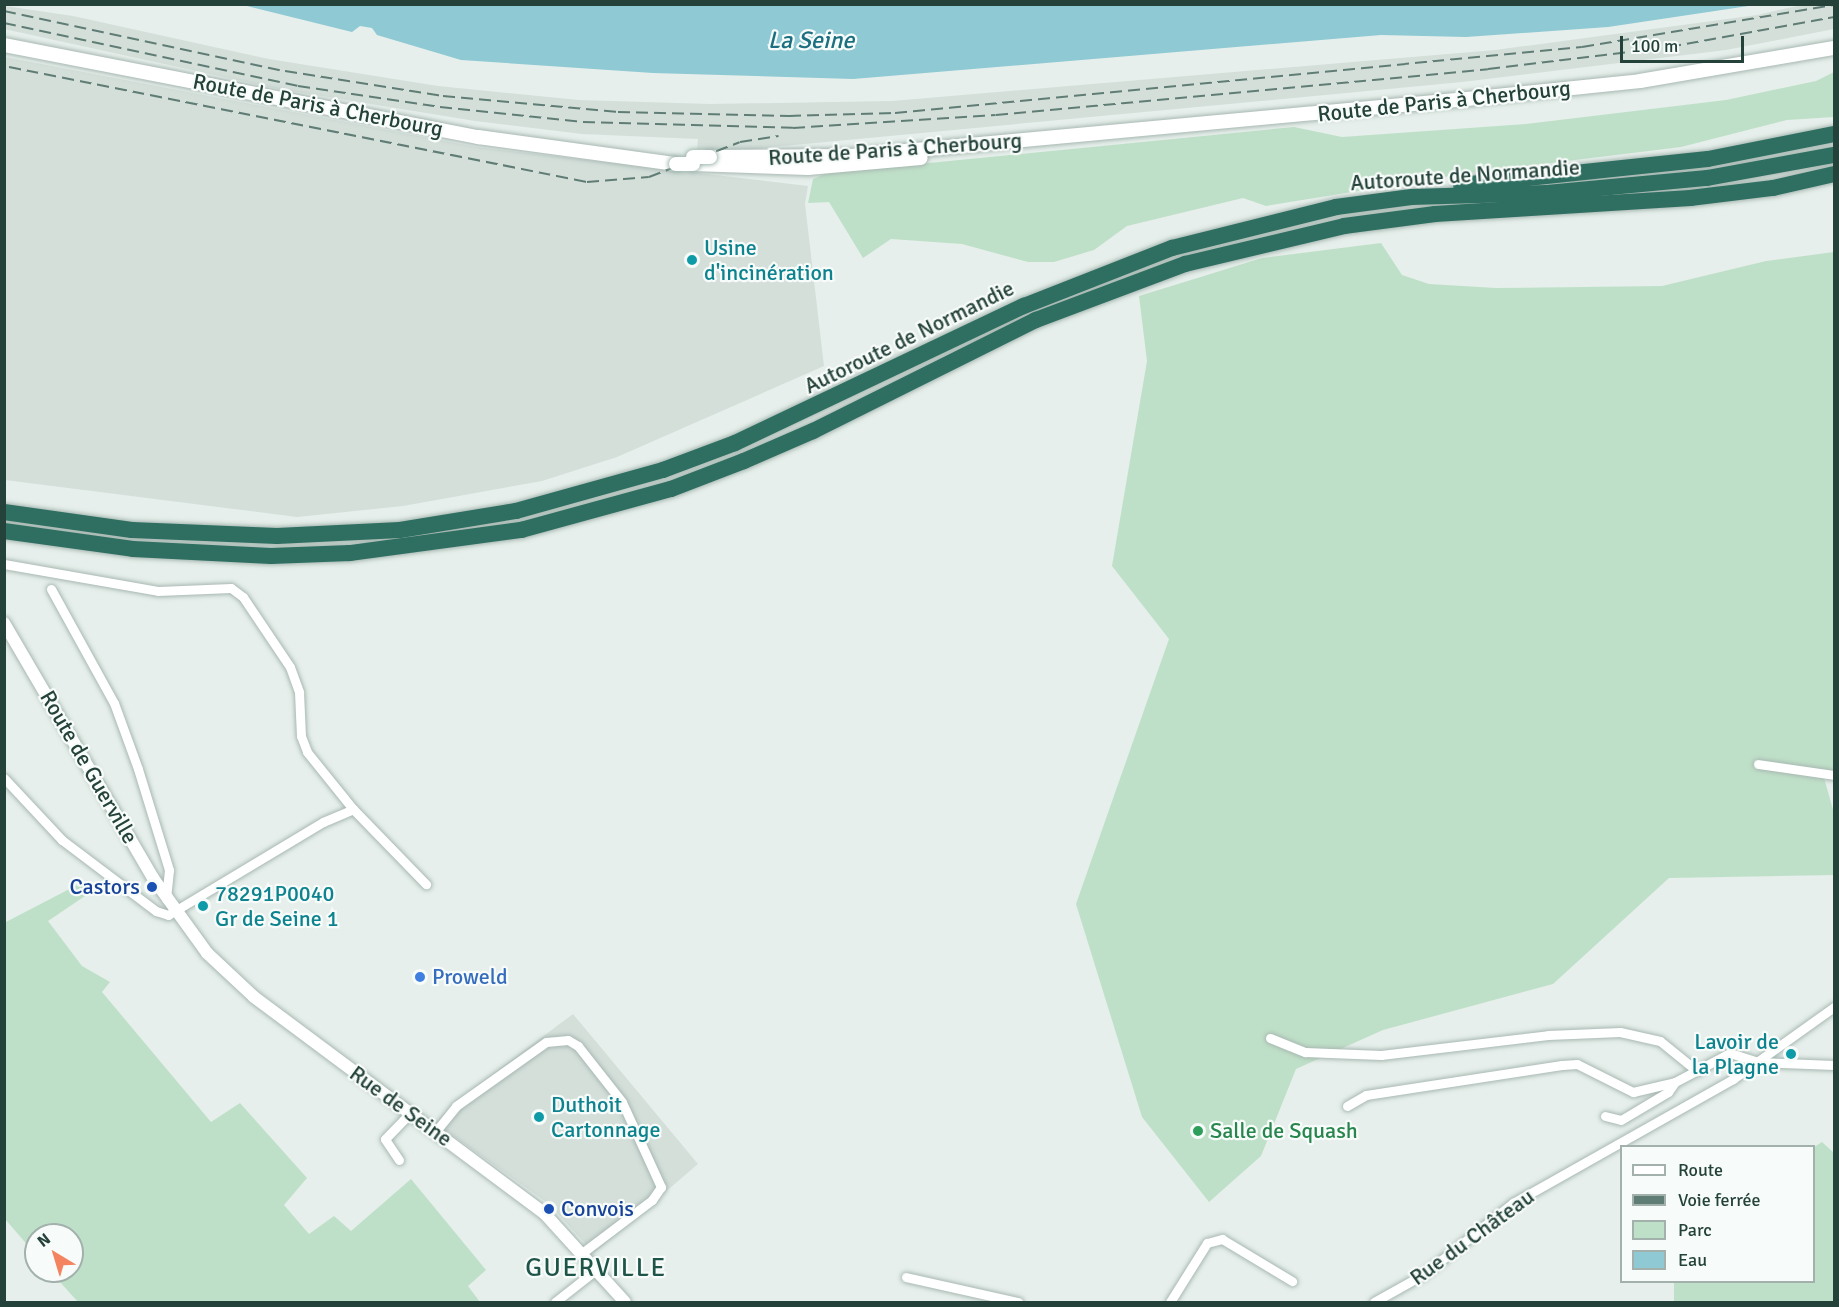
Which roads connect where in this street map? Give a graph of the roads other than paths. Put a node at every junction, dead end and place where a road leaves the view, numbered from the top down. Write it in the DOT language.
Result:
graph roads {
  1 [pos="4,45"];
  2 [pos="1834,48"];
  3 [pos="1834,134"];
  4 [pos="1051,139"];
  5 [pos="1834,155"];
  6 [pos="632,157"];
  7 [pos="693,160"];
  8 [pos="1834,174"];
  9 [pos="1411,197"];
  10 [pos="4,512"];
  11 [pos="4,531"];
  12 [pos="4,564"];
  13 [pos="51,589"];
  14 [pos="4,622"];
  15 [pos="1758,764"];
  16 [pos="1834,775"];
  17 [pos="4,778"];
  18 [pos="353,809"];
  19 [pos="426,884"];
  20 [pos="166,899"];
  21 [pos="174,912"];
  22 [pos="1834,1007"];
  23 [pos="1270,1038"];
  24 [pos="1757,1062"];
  25 [pos="1834,1065"];
  26 [pos="1697,1071"];
  27 [pos="1675,1083"];
  28 [pos="1347,1106"];
  29 [pos="410,1113"];
  30 [pos="1605,1116"];
  31 [pos="436,1131"];
  32 [pos="399,1160"];
  33 [pos="582,1253"];
  34 [pos="597,1269"];
  35 [pos="906,1276"];
  36 [pos="1292,1281"];
  37 [pos="555,1302"];
  38 [pos="625,1302"];
  39 [pos="1018,1302"];
  40 [pos="1170,1302"];
  41 [pos="1374,1302"];
  1 -- 6 [label="main road, Route de Paris à Cherbourg"];
  2 -- 4 [label="main road, Route de Paris à Cherbourg"];
  3 -- 9 [label="highway"];
  4 -- 7 [label="main road, Route de Paris à Cherbourg, bridge"];
  4 -- 7 [label="main road, Route de Paris à Cherbourg"];
  5 -- 9 [label="highway, Autoroute de Normandie"];
  6 -- 7 [label="main road, Route de Paris à Cherbourg"];
  6 -- 7 [label="main road, Route de Paris à Cherbourg, bridge"];
  8 -- 11 [label="highway, Autoroute de Normandie"];
  9 -- 10 [label="highway, Autoroute de Normandie"];
  12 -- 18 [label="street"];
  13 -- 20 [label="street"];
  14 -- 20 [label="street, Route de Guerville"];
  15 -- 16 [label="street"];
  17 -- 21 [label="street"];
  18 -- 19 [label="street"];
  18 -- 21 [label="street"];
  20 -- 21 [label="street, Route de Guerville"];
  21 -- 29 [label="street, Rue de Seine"];
  22 -- 24 [label="street, Rue du Château"];
  23 -- 26 [label="street"];
  24 -- 25 [label="street"];
  24 -- 26 [label="street"];
  24 -- 41 [label="street, Rue du Château"];
  26 -- 27 [label="street"];
  27 -- 28 [label="street"];
  27 -- 30 [label="street"];
  29 -- 31 [label="street, Rue de Seine"];
  29 -- 32 [label="street"];
  31 -- 33 [label="street, Rue de Seine"];
  31 -- 33 [label="street"];
  33 -- 34 [label="street, Rue de Seine"];
  34 -- 37 [label="street"];
  34 -- 38 [label="street, Rue de Seine"];
  35 -- 39 [label="street"];
  36 -- 40 [label="street"];
}
